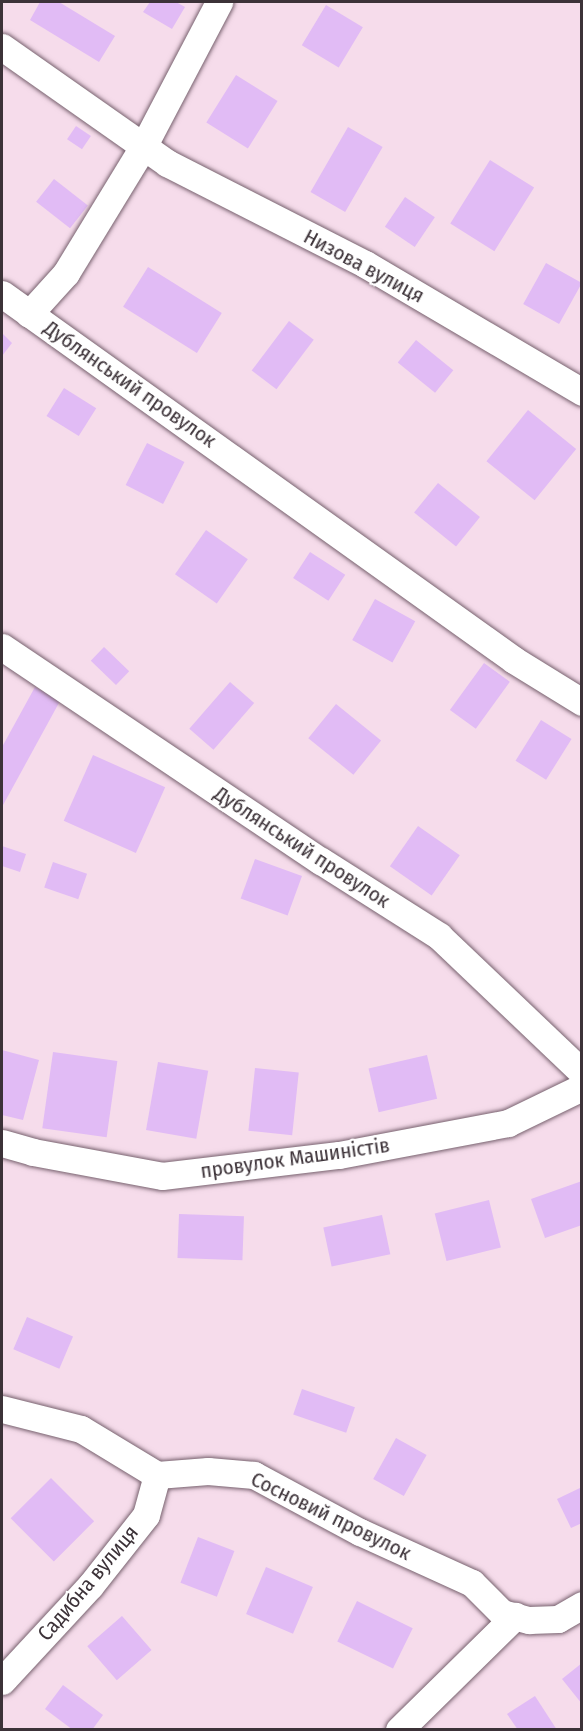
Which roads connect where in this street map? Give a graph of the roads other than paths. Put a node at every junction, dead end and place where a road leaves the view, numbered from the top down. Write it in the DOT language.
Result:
graph roads {
  1 [pos="219,2"];
  2 [pos="2,47"];
  3 [pos="143,147"];
  4 [pos="2,294"];
  5 [pos="29,314"];
  6 [pos="582,392"];
  7 [pos="2,647"];
  8 [pos="582,702"];
  9 [pos="582,1072"];
  10 [pos="582,1087"];
  11 [pos="2,1143"];
  12 [pos="2,1409"];
  13 [pos="157,1475"];
  14 [pos="582,1605"];
  15 [pos="515,1616"];
  16 [pos="2,1682"];
  17 [pos="399,1730"];
  1 -- 3 [label="street"];
  2 -- 3 [label="street, Низова вулиця"];
  3 -- 5 [label="street"];
  3 -- 6 [label="street, Низова вулиця"];
  4 -- 5 [label="street, Дублянський провулок"];
  5 -- 8 [label="street, Дублянський провулок"];
  7 -- 9 [label="street, Дублянський провулок"];
  10 -- 11 [label="street, провулок Машиністів"];
  12 -- 13 [label="street"];
  13 -- 15 [label="street, Сосновий провулок"];
  13 -- 16 [label="street, Садибна вулиця"];
  14 -- 15 [label="street"];
  15 -- 17 [label="street"];
}
